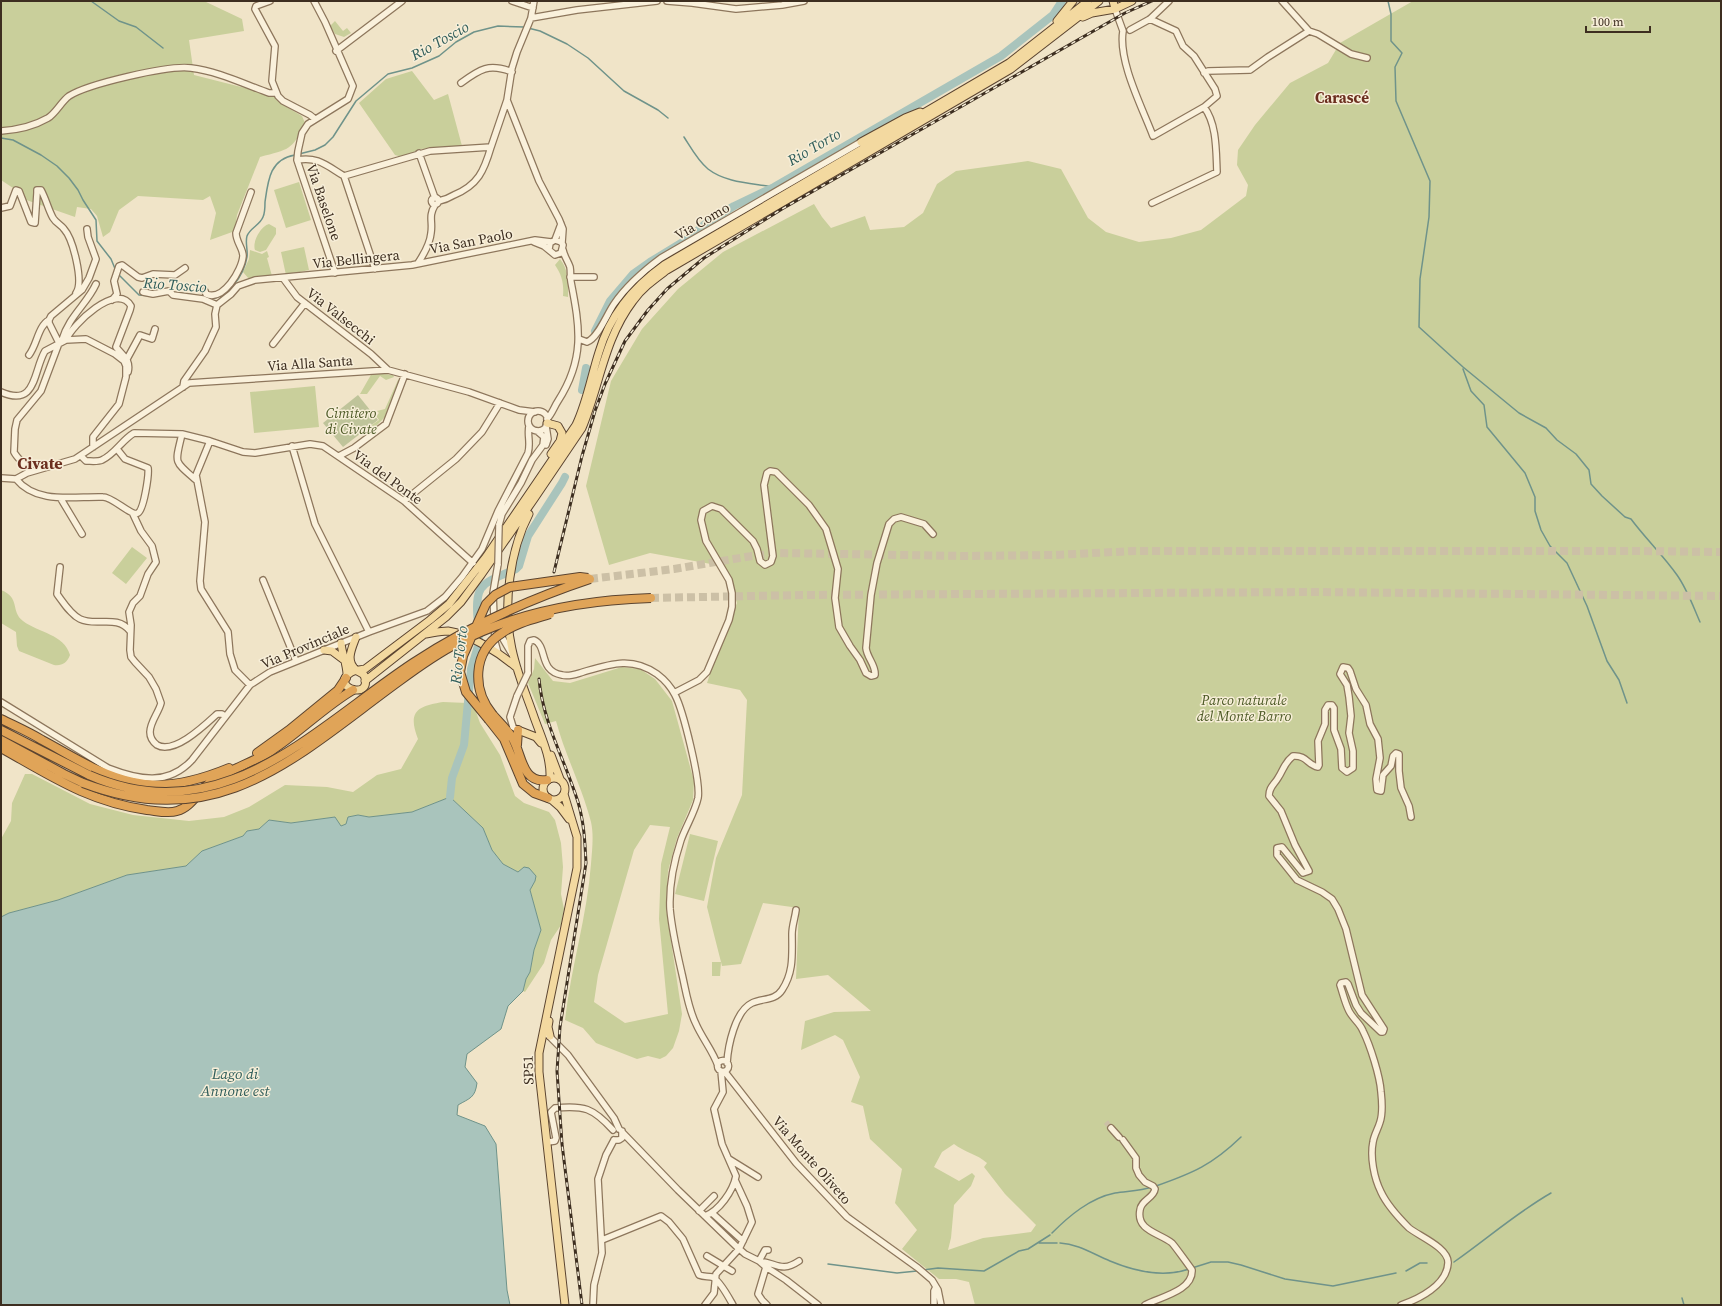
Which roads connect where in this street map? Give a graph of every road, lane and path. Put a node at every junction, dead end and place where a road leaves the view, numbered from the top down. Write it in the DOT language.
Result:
graph roads {
  1 [pos="270,1"];
  2 [pos="314,1"];
  3 [pos="402,1"];
  4 [pos="512,1"];
  5 [pos="534,1"];
  6 [pos="657,1"];
  7 [pos="666,1"];
  8 [pos="804,1"];
  9 [pos="1073,1"];
  10 [pos="1088,1"];
  11 [pos="1100,1"];
  12 [pos="1113,1"];
  13 [pos="1132,1"];
  14 [pos="1169,1"];
  15 [pos="1282,1"];
  16 [pos="692,2"];
  17 [pos="533,8"];
  18 [pos="1115,9"];
  19 [pos="531,18"];
  20 [pos="1150,19"];
  21 [pos="1123,31"];
  22 [pos="1308,31"];
  23 [pos="1048,37"];
  24 [pos="336,51"];
  25 [pos="1368,58"];
  26 [pos="512,72"];
  27 [pos="1204,73"];
  28 [pos="461,82"];
  29 [pos="276,93"];
  30 [pos="507,100"];
  31 [pos="939,105"];
  32 [pos="1204,107"];
  33 [pos="315,120"];
  34 [pos="1,131"];
  35 [pos="861,142"];
  36 [pos="491,147"];
  37 [pos="419,153"];
  38 [pos="297,159"];
  39 [pos="344,176"];
  40 [pos="251,192"];
  41 [pos="437,201"];
  42 [pos="1152,203"];
  43 [pos="1,208"];
  44 [pos="561,224"];
  45 [pos="87,229"];
  46 [pos="553,241"];
  47 [pos="528,242"];
  48 [pos="563,246"];
  49 [pos="549,249"];
  50 [pos="555,255"];
  51 [pos="418,263"];
  52 [pos="185,268"];
  53 [pos="375,269"];
  54 [pos="335,273"];
  55 [pos="570,275"];
  56 [pos="594,277"];
  57 [pos="284,278"];
  58 [pos="96,284"];
  59 [pos="233,287"];
  60 [pos="205,291"];
  61 [pos="143,292"];
  62 [pos="112,300"];
  63 [pos="69,302"];
  64 [pos="305,303"];
  65 [pos="216,305"];
  66 [pos="49,320"];
  67 [pos="155,329"];
  68 [pos="579,339"];
  69 [pos="62,342"];
  70 [pos="273,344"];
  71 [pos="29,355"];
  72 [pos="127,359"];
  73 [pos="388,370"];
  74 [pos="405,374"];
  75 [pos="126,377"];
  76 [pos="183,387"];
  77 [pos="1,392"];
  78 [pos="500,403"];
  79 [pos="557,404"];
  80 [pos="519,410"];
  81 [pos="535,412"];
  82 [pos="542,413"];
  83 [pos="529,423"];
  84 [pos="547,423"];
  85 [pos="536,431"];
  86 [pos="182,434"];
  87 [pos="530,439"];
  88 [pos="210,441"];
  89 [pos="292,446"];
  90 [pos="93,447"];
  91 [pos="117,449"];
  92 [pos="539,450"];
  93 [pos="81,456"];
  94 [pos="339,456"];
  95 [pos="30,472"];
  96 [pos="1,478"];
  97 [pos="16,479"];
  98 [pos="196,480"];
  99 [pos="61,498"];
  100 [pos="534,499"];
  101 [pos="404,501"];
  102 [pos="524,501"];
  103 [pos="135,514"];
  104 [pos="82,534"];
  105 [pos="933,534"];
  106 [pos="473,563"];
  107 [pos="60,567"];
  108 [pos="264,580"];
  109 [pos="651,598"];
  110 [pos="599,601"];
  111 [pos="495,623"];
  112 [pos="130,631"];
  113 [pos="369,632"];
  114 [pos="424,635"];
  115 [pos="356,637"];
  116 [pos="341,643"];
  117 [pos="324,650"];
  118 [pos="350,652"];
  119 [pos="496,652"];
  120 [pos="515,659"];
  121 [pos="344,660"];
  122 [pos="296,661"];
  123 [pos="518,669"];
  124 [pos="357,671"];
  125 [pos="346,676"];
  126 [pos="365,681"];
  127 [pos="250,685"];
  128 [pos="354,690"];
  129 [pos="526,691"];
  130 [pos="674,694"];
  131 [pos="1,702"];
  132 [pos="225,716"];
  133 [pos="491,718"];
  134 [pos="1,719"];
  135 [pos="1,730"];
  136 [pos="518,730"];
  137 [pos="1,740"];
  138 [pos="1,748"];
  139 [pos="520,758"];
  140 [pos="549,761"];
  141 [pos="548,779"];
  142 [pos="560,779"];
  143 [pos="205,788"];
  144 [pos="564,794"];
  145 [pos="550,799"];
  146 [pos="1411,817"];
  147 [pos="577,837"];
  148 [pos="796,910"];
  149 [pos="553,987"];
  150 [pos="543,1032"];
  151 [pos="550,1036"];
  152 [pos="723,1067"];
  153 [pos="1112,1128"];
  154 [pos="618,1131"];
  155 [pos="614,1140"];
  156 [pos="548,1142"];
  157 [pos="728,1158"];
  158 [pos="758,1177"];
  159 [pos="735,1180"];
  160 [pos="714,1196"];
  161 [pos="699,1211"];
  162 [pos="712,1213"];
  163 [pos="705,1216"];
  164 [pos="602,1240"];
  165 [pos="743,1241"];
  166 [pos="739,1249"];
  167 [pos="768,1250"];
  168 [pos="707,1256"];
  169 [pos="759,1261"];
  170 [pos="799,1261"];
  171 [pos="723,1265"];
  172 [pos="766,1268"];
  173 [pos="732,1271"];
  174 [pos="716,1279"];
  175 [pos="937,1288"];
  176 [pos="565,1305"];
  177 [pos="593,1305"];
  178 [pos="705,1305"];
  179 [pos="733,1305"];
  180 [pos="768,1305"];
  181 [pos="818,1305"];
  182 [pos="934,1305"];
  183 [pos="941,1305"];
  184 [pos="1145,1305"];
  185 [pos="1401,1305"];
  1 -- 29 [label="street"];
  2 -- 24 [label="street, Via Baselone"];
  3 -- 24 [label="street"];
  4 -- 17 [label="street"];
  5 -- 17 [label="street"];
  6 -- 19 [label="street"];
  7 -- 16 [label="street"];
  8 -- 16 [label="street"];
  9 -- 23 [label="main road"];
  10 -- 23 [label="main road"];
  11 -- 23 [label="main road"];
  12 -- 18 [label="main road"];
  13 -- 18 [label="main road"];
  14 -- 20 [label="street"];
  15 -- 22 [label="street"];
  17 -- 19 [label="street"];
  18 -- 21 [label="street"];
  18 -- 23 [label="main road"];
  19 -- 26 [label="street"];
  20 -- 21 [label="street"];
  20 -- 27 [label="street"];
  21 -- 32 [label="street"];
  22 -- 25 [label="street"];
  22 -- 27 [label="street"];
  23 -- 31 [label="main road"];
  23 -- 100 [label="main road"];
  24 -- 33 [label="street, Via Baselone"];
  26 -- 28 [label="street"];
  26 -- 30 [label="street"];
  27 -- 32 [label="street"];
  29 -- 33 [label="street"];
  29 -- 34 [label="street"];
  30 -- 36 [label="street"];
  30 -- 44 [label="street"];
  31 -- 35 [label="main road"];
  31 -- 102 [label="main road"];
  32 -- 42 [label="street"];
  33 -- 38 [label="street, Via Baselone"];
  35 -- 68 [label="street, Via Como"];
  36 -- 37 [label="street"];
  36 -- 41 [label="street"];
  37 -- 39 [label="street"];
  37 -- 41 [label="street"];
  38 -- 39 [label="street"];
  38 -- 54 [label="street, Via Baselone"];
  39 -- 53 [label="street"];
  40 -- 59 [label="street"];
  41 -- 51 [label="street, Via Bellingera"];
  43 -- 63 [label="street"];
  44 -- 46 [label="street"];
  44 -- 48 [label="street"];
  45 -- 63 [label="street"];
  46 -- 47 [label="street, Via San Paolo"];
  46 -- 48 [label="street"];
  46 -- 49 [label="street"];
  47 -- 49 [label="street, Via San Paolo"];
  47 -- 51 [label="street, Via San Paolo"];
  48 -- 50 [label="street"];
  48 -- 55 [label="street"];
  49 -- 50 [label="street"];
  50 -- 55 [label="street"];
  51 -- 53 [label="street, Via Bellingera"];
  52 -- 62 [label="street"];
  53 -- 54 [label="street, Via Bellingera"];
  54 -- 57 [label="street, Via Bellingera"];
  55 -- 56 [label="street"];
  55 -- 68 [label="street"];
  57 -- 59 [label="street, Via Bellingera"];
  57 -- 64 [label="street, Via Valsecchi"];
  58 -- 69 [label="street"];
  59 -- 60 [label="street"];
  59 -- 65 [label="street"];
  61 -- 65 [label="street"];
  62 -- 69 [label="street"];
  62 -- 72 [label="street"];
  63 -- 66 [label="street"];
  64 -- 70 [label="street"];
  64 -- 73 [label="street, Via Valsecchi"];
  65 -- 76 [label="street"];
  66 -- 69 [label="street"];
  66 -- 71 [label="street"];
  67 -- 72 [label="street"];
  68 -- 79 [label="street"];
  69 -- 75 [label="street"];
  69 -- 77 [label="street"];
  69 -- 95 [label="street"];
  72 -- 75 [label="street"];
  73 -- 74 [label="street"];
  73 -- 76 [label="street, Via Alla Santa"];
  74 -- 78 [label="street"];
  74 -- 94 [label="street"];
  75 -- 90 [label="street"];
  76 -- 90 [label="street"];
  78 -- 80 [label="street"];
  78 -- 101 [label="street"];
  79 -- 82 [label="street"];
  79 -- 84 [label="street"];
  80 -- 81 [label="street"];
  80 -- 83 [label="street"];
  81 -- 82 [label="street"];
  81 -- 83 [label="street"];
  82 -- 84 [label="street"];
  83 -- 85 [label="street"];
  83 -- 87 [label="street, Via Provinciale"];
  84 -- 85 [label="street"];
  84 -- 92 [label="street"];
  84 -- 102 [label="main road"];
  85 -- 87 [label="street, Via Provinciale"];
  85 -- 92 [label="street"];
  86 -- 88 [label="street, Via del Ponte"];
  86 -- 91 [label="street, Via del Ponte"];
  86 -- 98 [label="street"];
  87 -- 106 [label="street, Via Provinciale"];
  88 -- 89 [label="street, Via del Ponte"];
  88 -- 98 [label="street"];
  89 -- 94 [label="street, Via del Ponte"];
  89 -- 113 [label="street"];
  90 -- 93 [label="street"];
  91 -- 93 [label="street"];
  91 -- 103 [label="street"];
  92 -- 111 [label="street, bridge"];
  93 -- 95 [label="street"];
  94 -- 101 [label="street, Via del Ponte"];
  95 -- 97 [label="street"];
  96 -- 97 [label="street"];
  97 -- 99 [label="street"];
  98 -- 127 [label="street"];
  99 -- 103 [label="street"];
  99 -- 104 [label="street"];
  100 -- 114 [label="main road"];
  100 -- 120 [label="main road"];
  101 -- 106 [label="street, Via del Ponte"];
  102 -- 124 [label="main road"];
  103 -- 112 [label="street"];
  105 -- 130 [label="street"];
  106 -- 113 [label="street, Via Provinciale"];
  107 -- 112 [label="street"];
  108 -- 122 [label="street"];
  109 -- 110 [label="highway, bridge"];
  110 -- 133 [label="highway, bridge"];
  110 -- 137 [label="highway, bridge"];
  111 -- 119 [label="street"];
  111 -- 120 [label="street"];
  112 -- 132 [label="street"];
  113 -- 115 [label="street, Via Provinciale"];
  114 -- 119 [label="main road, bridge"];
  114 -- 126 [label="main road"];
  115 -- 116 [label="street, Via Provinciale"];
  115 -- 118 [label="main road"];
  116 -- 117 [label="street, Via Provinciale"];
  116 -- 118 [label="main road"];
  116 -- 121 [label="main road"];
  117 -- 121 [label="main road"];
  117 -- 122 [label="street, Via Provinciale"];
  118 -- 124 [label="main road"];
  119 -- 123 [label="main road"];
  120 -- 123 [label="main road"];
  121 -- 125 [label="main road"];
  122 -- 127 [label="street, Via Provinciale"];
  123 -- 129 [label="main road"];
  124 -- 125 [label="main road"];
  124 -- 126 [label="main road"];
  125 -- 128 [label="main road"];
  125 -- 134 [label="highway"];
  126 -- 128 [label="main road"];
  127 -- 132 [label="street, Via Provinciale"];
  128 -- 143 [label="highway"];
  129 -- 140 [label="main road"];
  129 -- 142 [label="main road"];
  130 -- 136 [label="street, bridge"];
  130 -- 152 [label="street, Via Monte Oliveto"];
  131 -- 132 [label="street, Via Provinciale"];
  133 -- 139 [label="highway"];
  133 -- 143 [label="highway, bridge"];
  133 -- 145 [label="highway"];
  135 -- 143 [label="highway, bridge"];
  136 -- 139 [label="highway"];
  136 -- 140 [label="main road"];
  138 -- 143 [label="highway"];
  139 -- 141 [label="highway"];
  140 -- 141 [label="main road"];
  141 -- 142 [label="main road"];
  141 -- 145 [label="main road"];
  142 -- 144 [label="main road"];
  144 -- 145 [label="main road"];
  144 -- 147 [label="main road, SP51 / SP51"];
  145 -- 147 [label="main road, SP51 / SP51"];
  146 -- 185 [label="street"];
  147 -- 149 [label="main road, SP51 / SP51"];
  148 -- 152 [label="street"];
  149 -- 150 [label="main road, SP51 / SP51"];
  149 -- 151 [label="main road"];
  150 -- 151 [label="street"];
  150 -- 156 [label="main road, SP51 / SP51"];
  151 -- 154 [label="street"];
  152 -- 157 [label="street"];
  152 -- 175 [label="street, Via Monte Oliveto"];
  153 -- 184 [label="street"];
  154 -- 155 [label="street"];
  154 -- 155 [label="street"];
  154 -- 156 [label="street"];
  154 -- 161 [label="street"];
  155 -- 164 [label="street"];
  156 -- 176 [label="main road, SP51 / SP51"];
  157 -- 158 [label="street"];
  157 -- 159 [label="street"];
  159 -- 162 [label="street"];
  159 -- 165 [label="street"];
  160 -- 161 [label="street"];
  161 -- 163 [label="street"];
  162 -- 163 [label="street"];
  162 -- 165 [label="street"];
  163 -- 166 [label="street"];
  164 -- 174 [label="street"];
  164 -- 177 [label="street"];
  165 -- 166 [label="street"];
  166 -- 169 [label="street"];
  166 -- 171 [label="street"];
  167 -- 169 [label="street"];
  168 -- 171 [label="street"];
  169 -- 170 [label="street"];
  169 -- 172 [label="street"];
  171 -- 173 [label="street"];
  171 -- 174 [label="street"];
  172 -- 180 [label="street"];
  172 -- 181 [label="street"];
  174 -- 178 [label="street"];
  174 -- 179 [label="street"];
  175 -- 182 [label="street"];
  175 -- 183 [label="street"];
}
